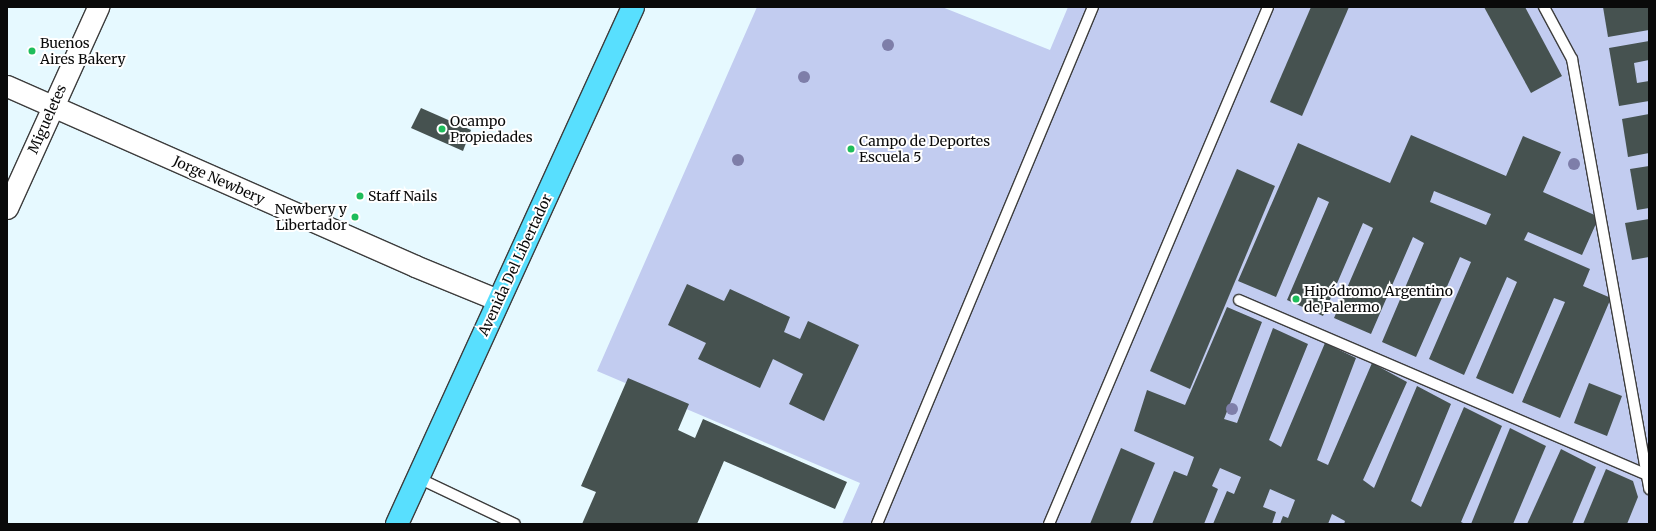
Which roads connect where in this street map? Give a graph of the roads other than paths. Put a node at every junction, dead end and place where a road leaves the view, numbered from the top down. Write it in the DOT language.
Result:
graph roads {
  1 [pos="98,7"];
  2 [pos="633,7"];
  3 [pos="1093,7"];
  4 [pos="1268,7"];
  5 [pos="1544,7"];
  6 [pos="7,86"];
  7 [pos="52,106"];
  8 [pos="7,208"];
  9 [pos="498,300"];
  10 [pos="1239,300"];
  11 [pos="1647,475"];
  12 [pos="418,478"];
  13 [pos="1649,489"];
  14 [pos="397,524"];
  15 [pos="515,524"];
  16 [pos="877,524"];
  17 [pos="1049,524"];
  1 -- 7 [label="street, Migueletes"];
  2 -- 9 [label="main road, Avenida Del Libertador"];
  3 -- 16 [label="lane"];
  4 -- 17 [label="lane"];
  5 -- 11 [label="lane"];
  6 -- 7 [label="street, Jorge Newbery"];
  7 -- 8 [label="street, Migueletes"];
  7 -- 9 [label="street, Jorge Newbery"];
  9 -- 12 [label="main road, Avenida Del Libertador"];
  10 -- 11 [label="lane"];
  11 -- 13 [label="lane"];
  12 -- 14 [label="main road, Avenida Del Libertador"];
  12 -- 15 [label="lane"];
}
